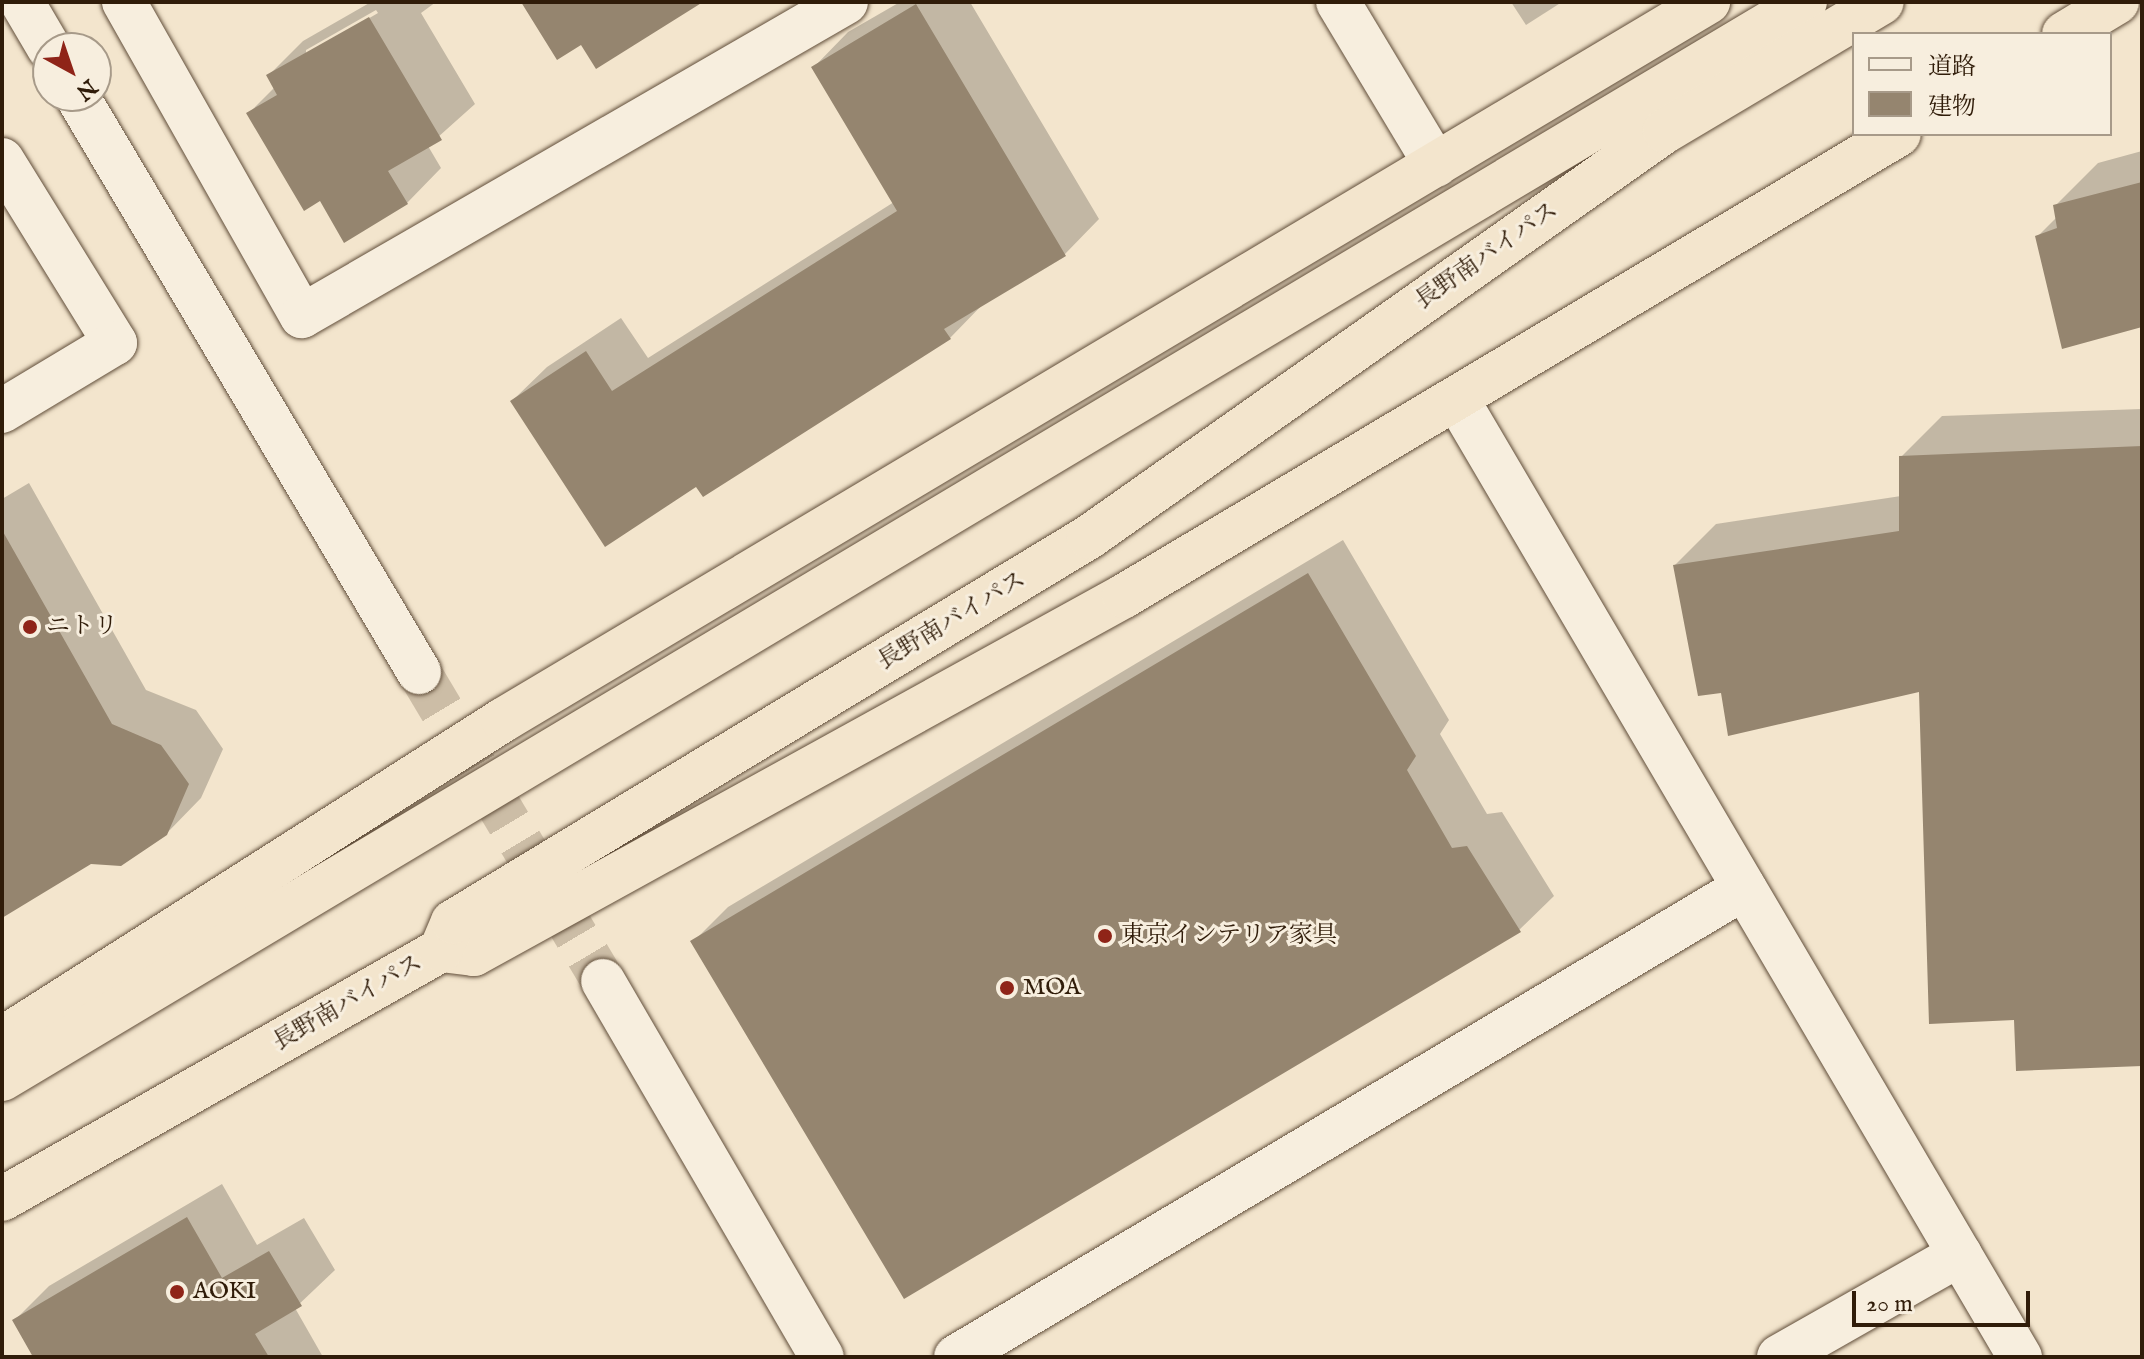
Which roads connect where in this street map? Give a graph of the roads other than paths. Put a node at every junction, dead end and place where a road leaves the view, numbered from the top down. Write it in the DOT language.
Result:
graph roads {
  1 [pos="22,2"];
  2 [pos="124,2"];
  3 [pos="846,2"];
  4 [pos="1338,2"];
  5 [pos="1708,2"];
  6 [pos="1805,2"];
  7 [pos="1882,2"];
  8 [pos="2117,2"];
  9 [pos="40,32"];
  10 [pos="2067,32"];
  11 [pos="86,112"];
  12 [pos="1896,136"];
  13 [pos="2,160"];
  14 [pos="1436,165"];
  15 [pos="1458,401"];
  16 [pos="2,411"];
  17 [pos="419,672"];
  18 [pos="1744,888"];
  19 [pos="441,950"];
  20 [pos="603,981"];
  21 [pos="2,1039"];
  22 [pos="2,1079"];
  23 [pos="2,1199"];
  24 [pos="1960,1254"];
  25 [pos="822,1357"];
  26 [pos="956,1357"];
  27 [pos="1779,1357"];
  28 [pos="2020,1357"];
  1 -- 9 [label="street"];
  2 -- 3 [label="street"];
  4 -- 14 [label="street"];
  5 -- 14 [label="highway"];
  6 -- 22 [label="highway"];
  7 -- 19 [label="highway, 長野南バイパス"];
  8 -- 10 [label="highway"];
  11 -- 17 [label="street"];
  12 -- 15 [label="highway"];
  13 -- 16 [label="street"];
  14 -- 21 [label="highway"];
  15 -- 18 [label="street"];
  15 -- 19 [label="highway"];
  18 -- 24 [label="street"];
  18 -- 26 [label="street"];
  19 -- 23 [label="highway, 長野南バイパス"];
  20 -- 25 [label="street"];
  24 -- 27 [label="street"];
  24 -- 28 [label="street"];
}
